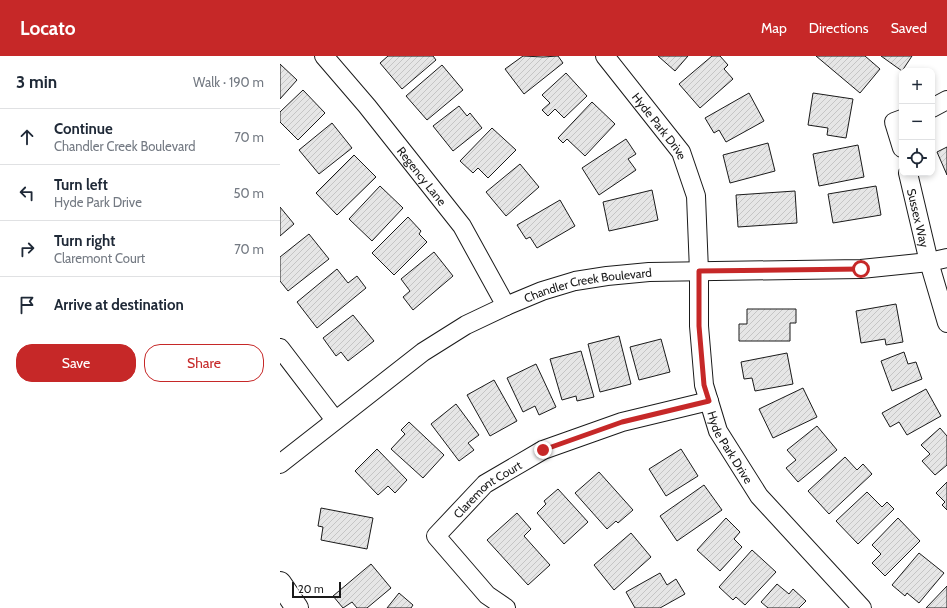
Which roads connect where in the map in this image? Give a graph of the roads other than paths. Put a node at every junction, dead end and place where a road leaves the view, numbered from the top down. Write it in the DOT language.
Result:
graph roads {
  1 [pos="324,56"];
  2 [pos="605,56"];
  3 [pos="947,100"];
  4 [pos="935,106"];
  5 [pos="899,120"];
  6 [pos="899,138"];
  7 [pos="909,176"];
  8 [pos="947,258"];
  9 [pos="928,262"];
  10 [pos="699,271"];
  11 [pos="506,306"];
  12 [pos="947,323"];
  13 [pos="280,348"];
  14 [pos="709,401"];
  15 [pos="335,420"];
  16 [pos="280,464"];
  17 [pos="280,583"];
  18 [pos="298,608"];
  19 [pos="506,608"];
  20 [pos="862,608"];
  1 -- 11 [label="street, Regency Lane"];
  2 -- 10 [label="street, Hyde Park Drive"];
  3 -- 4 [label="street"];
  5 -- 6 [label="street"];
  7 -- 9 [label="street, Sussex Way"];
  8 -- 9 [label="street, Chandler Creek Boulevard"];
  9 -- 10 [label="street, Chandler Creek Boulevard"];
  9 -- 12 [label="street, Sussex Way"];
  10 -- 11 [label="street, Chandler Creek Boulevard"];
  10 -- 14 [label="street, Hyde Park Drive"];
  11 -- 15 [label="street, Chandler Creek Boulevard"];
  13 -- 15 [label="street"];
  14 -- 19 [label="street, Claremont Court"];
  14 -- 20 [label="street, Hyde Park Drive"];
  15 -- 16 [label="street, Chandler Creek Boulevard"];
  17 -- 18 [label="main road"];
}
